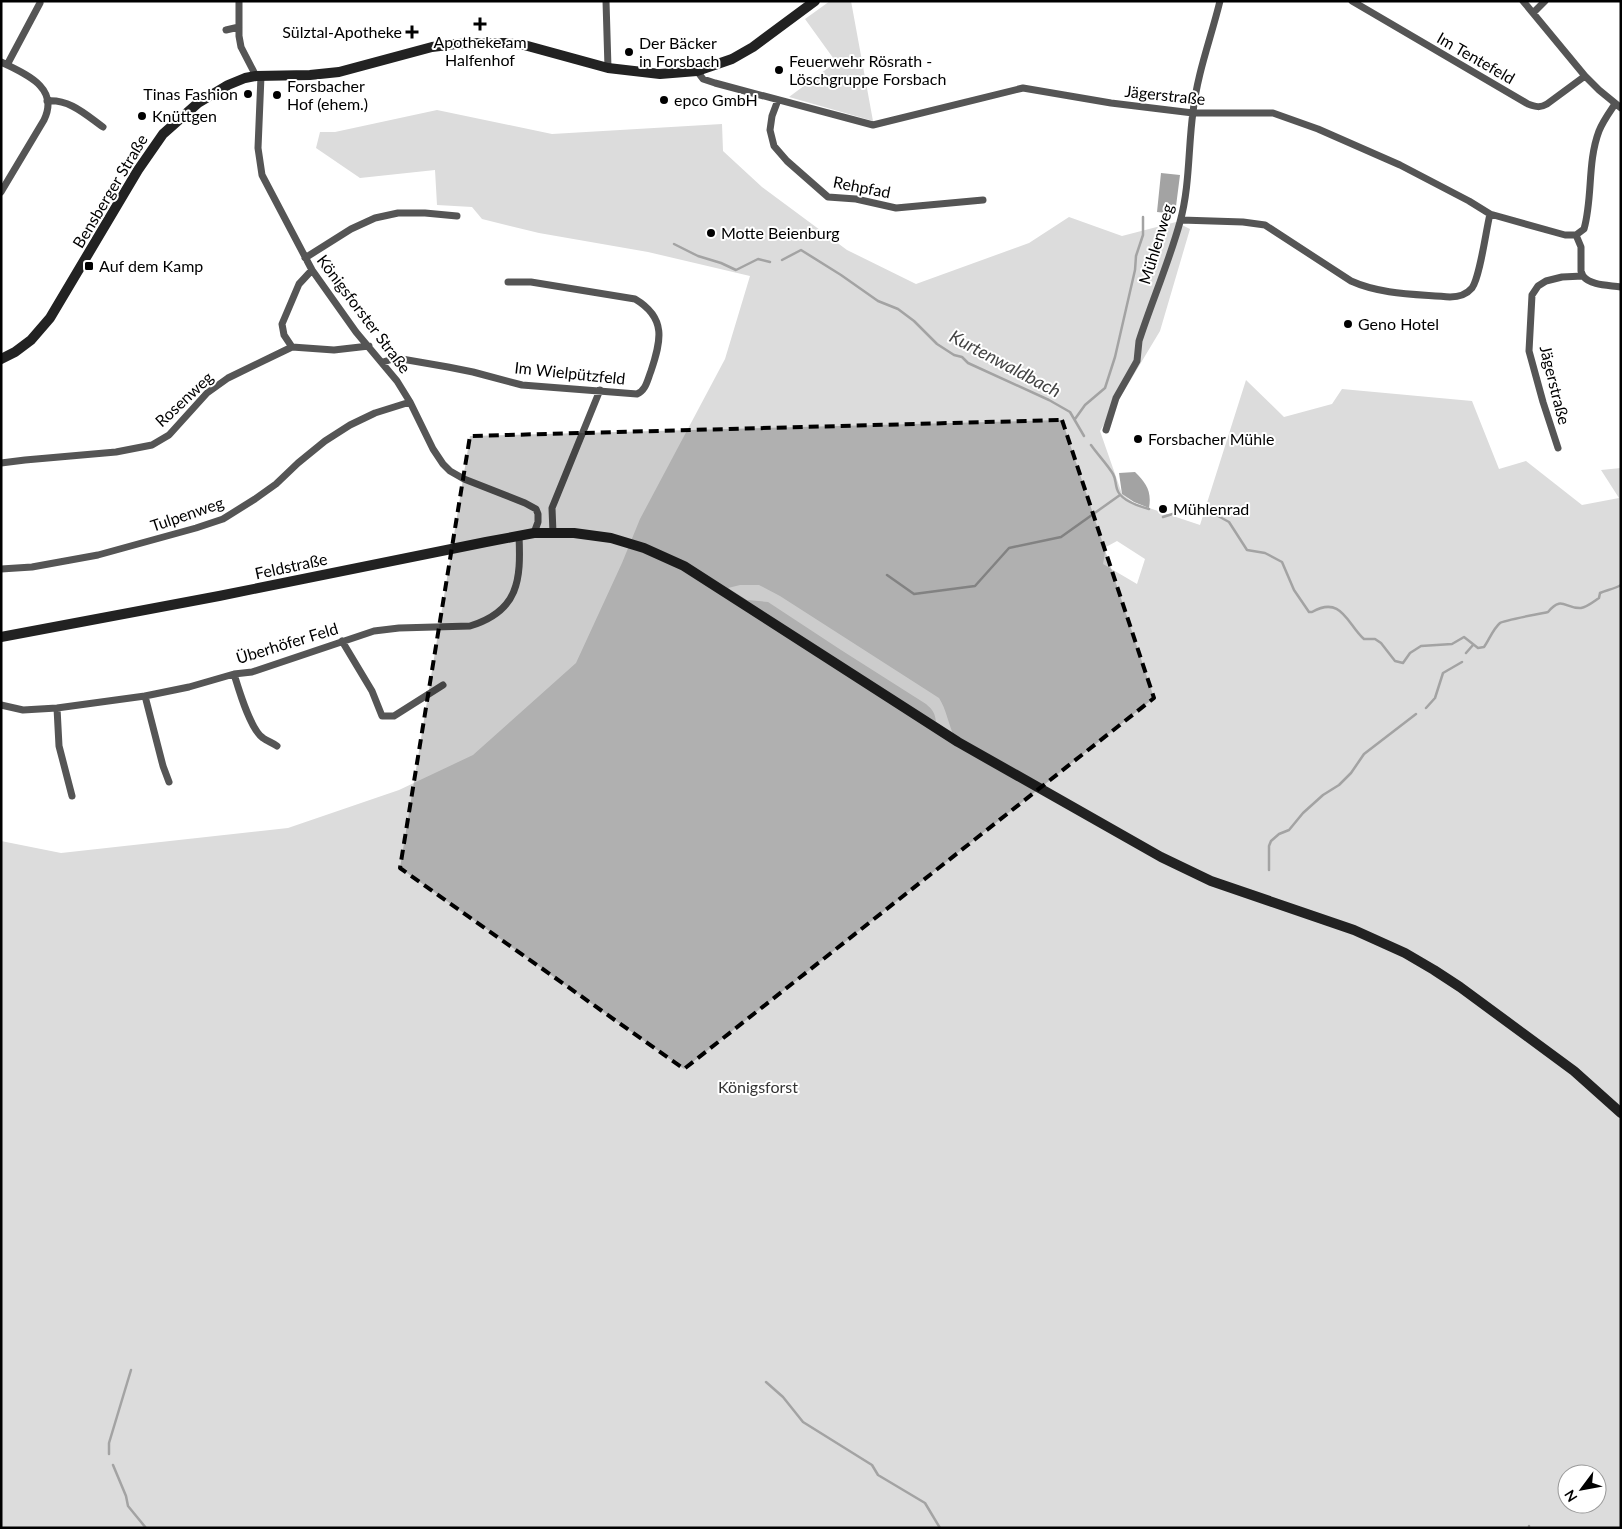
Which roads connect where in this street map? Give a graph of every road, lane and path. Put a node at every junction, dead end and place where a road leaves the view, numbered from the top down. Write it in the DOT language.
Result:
graph roads {
  1 [pos="239,1"];
  2 [pos="606,1"];
  3 [pos="815,1"];
  4 [pos="1220,1"];
  5 [pos="1352,1"];
  6 [pos="1523,1"];
  7 [pos="1545,1"];
  8 [pos="40,3"];
  9 [pos="1533,13"];
  10 [pos="239,27"];
  11 [pos="226,30"];
  12 [pos="4,63"];
  13 [pos="608,68"];
  14 [pos="697,71"];
  15 [pos="258,76"];
  16 [pos="1585,76"];
  17 [pos="778,100"];
  18 [pos="47,101"];
  19 [pos="1618,106"];
  20 [pos="1192,113"];
  21 [pos="104,126"];
  22 [pos="1,192"];
  23 [pos="983,200"];
  24 [pos="1490,214"];
  25 [pos="457,216"];
  26 [pos="1181,220"];
  27 [pos="1576,235"];
  28 [pos="305,258"];
  29 [pos="312,270"];
  30 [pos="1583,276"];
  31 [pos="508,282"];
  32 [pos="1621,287"];
  33 [pos="369,346"];
  34 [pos="292,347"];
  35 [pos="1,359"];
  36 [pos="383,362"];
  37 [pos="600,390"];
  38 [pos="410,402"];
  39 [pos="1106,430"];
  40 [pos="1558,448"];
  41 [pos="1,464"];
  42 [pos="552,508"];
  43 [pos="536,509"];
  44 [pos="534,533"];
  45 [pos="553,533"];
  46 [pos="520,536"];
  47 [pos="1,569"];
  48 [pos="1,637"];
  49 [pos="342,641"];
  50 [pos="234,674"];
  51 [pos="443,685"];
  52 [pos="146,696"];
  53 [pos="1,705"];
  54 [pos="57,708"];
  55 [pos="277,746"];
  56 [pos="169,782"];
  57 [pos="72,796"];
  58 [pos="1621,1113"];
  1 -- 10 [label="street"];
  2 -- 13 [label="street"];
  3 -- 14 [label="main road, Bensberger Straße"];
  4 -- 20 [label="street, Mühlenweg"];
  5 -- 16 [label="street, Im Tentefeld"];
  6 -- 9 [label="street"];
  7 -- 9 [label="street"];
  8 -- 12 [label="street"];
  9 -- 16 [label="street"];
  10 -- 11 [label="street"];
  10 -- 15 [label="street"];
  12 -- 18 [label="street"];
  13 -- 14 [label="main road, Bensberger Straße"];
  13 -- 15 [label="main road, Bensberger Straße"];
  14 -- 17 [label="street, Jägerstraße"];
  15 -- 28 [label="street, Königsforster Straße"];
  15 -- 35 [label="main road, Bensberger Straße"];
  16 -- 19 [label="street"];
  17 -- 20 [label="street, Jägerstraße"];
  17 -- 23 [label="street, Rehpfad"];
  18 -- 21 [label="street"];
  18 -- 22 [label="street"];
  19 -- 27 [label="street"];
  20 -- 24 [label="street, Jägerstraße"];
  20 -- 26 [label="street, Mühlenweg"];
  24 -- 26 [label="street"];
  24 -- 27 [label="street, Jägerstraße"];
  25 -- 28 [label="street"];
  26 -- 39 [label="street, Mühlenweg"];
  27 -- 30 [label="street"];
  28 -- 29 [label="street, Königsforster Straße"];
  29 -- 33 [label="street, Königsforster Straße"];
  29 -- 34 [label="street"];
  30 -- 32 [label="street, Jägerstraße"];
  30 -- 40 [label="street, Jägerstraße"];
  31 -- 37 [label="street, Im Wielpützfeld"];
  33 -- 34 [label="street, Rosenweg"];
  33 -- 36 [label="street, Königsforster Straße"];
  34 -- 41 [label="street, Rosenweg"];
  36 -- 37 [label="street, Im Wielpützfeld"];
  36 -- 38 [label="street, Königsforster Straße"];
  37 -- 42 [label="street"];
  38 -- 43 [label="street, Königsforster Straße"];
  38 -- 47 [label="street, Tulpenweg"];
  42 -- 43 [label="street, Königsforster Straße"];
  42 -- 45 [label="street"];
  43 -- 44 [label="street"];
  44 -- 45 [label="main road, Feldstraße"];
  44 -- 46 [label="main road, Feldstraße"];
  45 -- 58 [label="main road, Feldstraße"];
  46 -- 48 [label="main road, Feldstraße"];
  46 -- 49 [label="street, Überhöfer Feld"];
  49 -- 50 [label="street, Überhöfer Feld"];
  49 -- 51 [label="street"];
  50 -- 52 [label="street, Überhöfer Feld"];
  50 -- 55 [label="street"];
  52 -- 54 [label="street, Überhöfer Feld"];
  52 -- 56 [label="street"];
  53 -- 54 [label="street, Überhöfer Feld"];
  54 -- 57 [label="street"];
}
